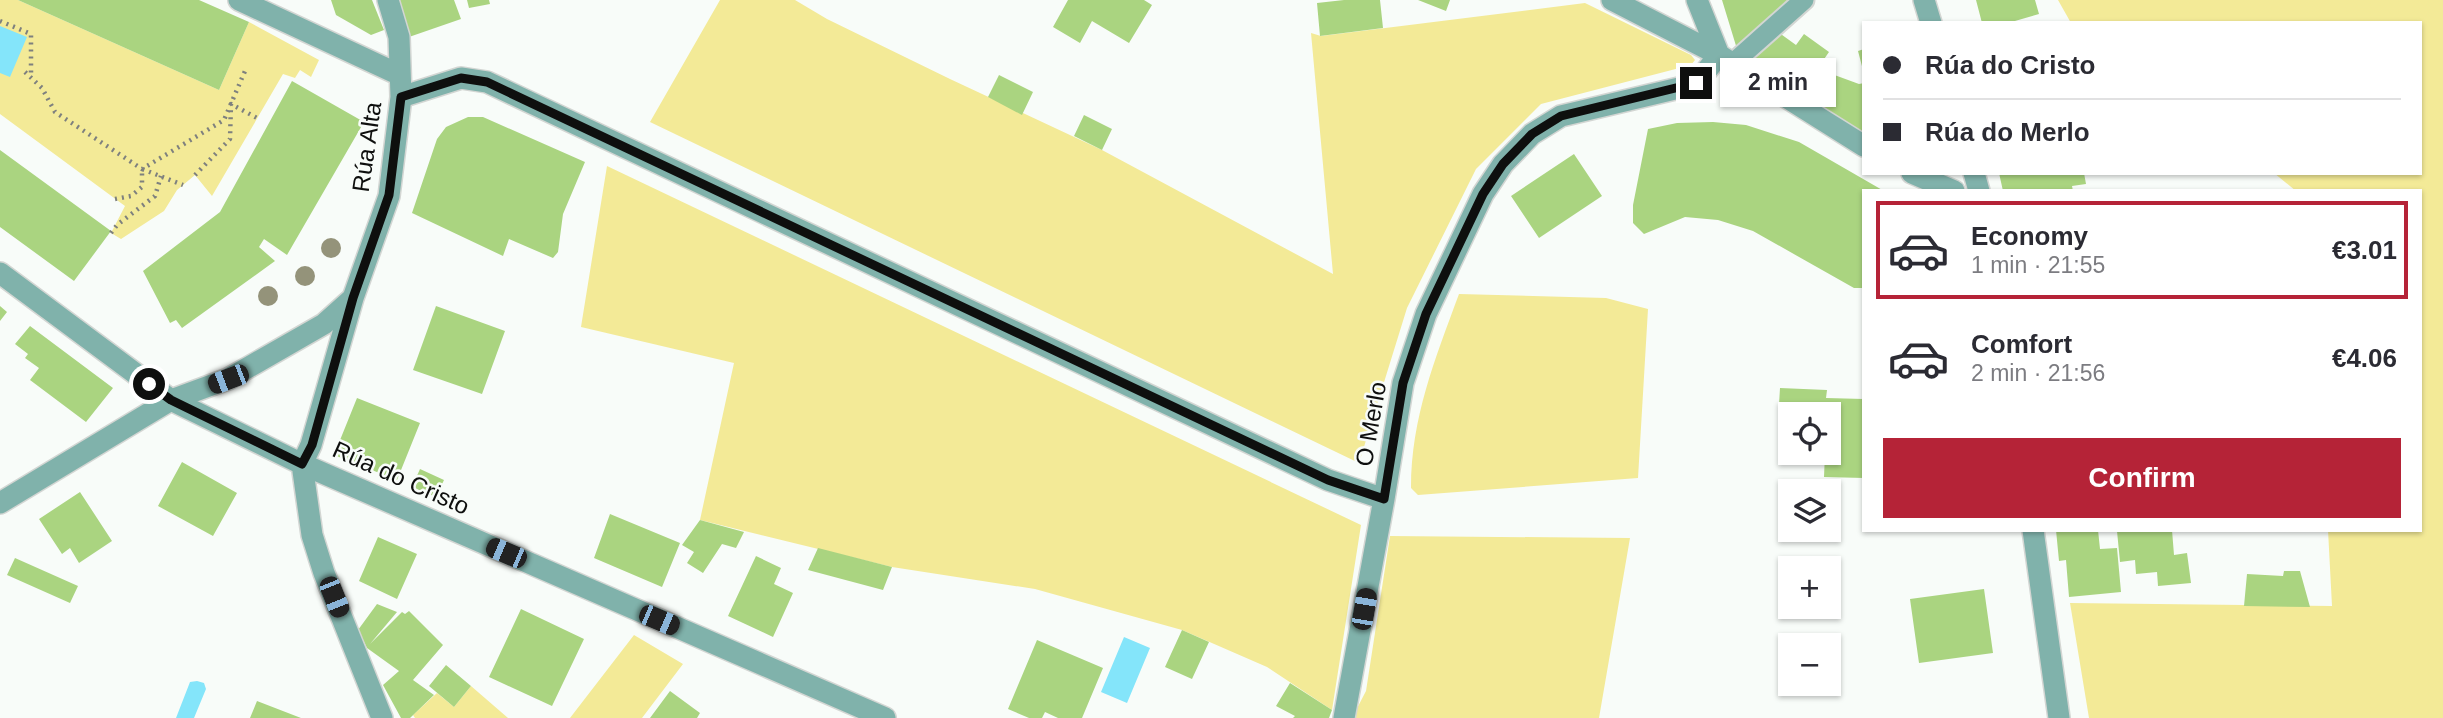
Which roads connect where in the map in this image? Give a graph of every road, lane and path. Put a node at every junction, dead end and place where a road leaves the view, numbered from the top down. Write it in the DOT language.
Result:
graph roads {
  1 [pos="239,0"];
  2 [pos="388,0"];
  3 [pos="1612,0"];
  4 [pos="1697,0"];
  5 [pos="1804,0"];
  6 [pos="1924,0"];
  7 [pos="0,21"];
  8 [pos="1930,21"];
  9 [pos="1726,59"];
  10 [pos="245,71"];
  11 [pos="25,72"];
  12 [pos="400,75"];
  13 [pos="31,78"];
  14 [pos="401,97"];
  15 [pos="231,104"];
  16 [pos="257,118"];
  17 [pos="1862,145"];
  18 [pos="142,169"];
  19 [pos="195,175"];
  20 [pos="1917,175"];
  21 [pos="161,176"];
  22 [pos="183,185"];
  23 [pos="1949,189"];
  24 [pos="116,199"];
  25 [pos="111,233"];
  26 [pos="0,273"];
  27 [pos="353,298"];
  28 [pos="171,400"];
  29 [pos="302,464"];
  30 [pos="1384,499"];
  31 [pos="0,503"];
  32 [pos="2033,532"];
  33 [pos="383,718"];
  34 [pos="885,718"];
  35 [pos="1344,718"];
  36 [pos="2059,718"];
  1 -- 12 [label="street"];
  2 -- 12 [label="street, Rúa Alta"];
  3 -- 9 [label="street"];
  4 -- 9 [label="street"];
  5 -- 9 [label="lane"];
  6 -- 8 [label="street"];
  7 -- 13 [label="path"];
  9 -- 17 [label="street"];
  9 -- 30 [label="street, O Merlo"];
  10 -- 15 [label="path"];
  11 -- 13 [label="path"];
  12 -- 14 [label="street, Rúa Alta"];
  13 -- 18 [label="path"];
  14 -- 27 [label="street, Rúa Alta"];
  14 -- 30 [label="street"];
  15 -- 16 [label="path"];
  15 -- 18 [label="path"];
  15 -- 19 [label="path"];
  18 -- 21 [label="path"];
  18 -- 24 [label="path"];
  20 -- 23 [label="street"];
  21 -- 22 [label="path"];
  21 -- 25 [label="path"];
  26 -- 28 [label="street, Rúa do Cristo"];
  27 -- 28 [label="street, Rúa Alta"];
  27 -- 29 [label="street, Rúa Alta"];
  28 -- 29 [label="street, Rúa do Cristo"];
  28 -- 31 [label="street, Rúa Alta"];
  29 -- 33 [label="street"];
  29 -- 34 [label="street, Rúa do Cristo"];
  30 -- 35 [label="street, O Merlo"];
  32 -- 36 [label="street"];
}
